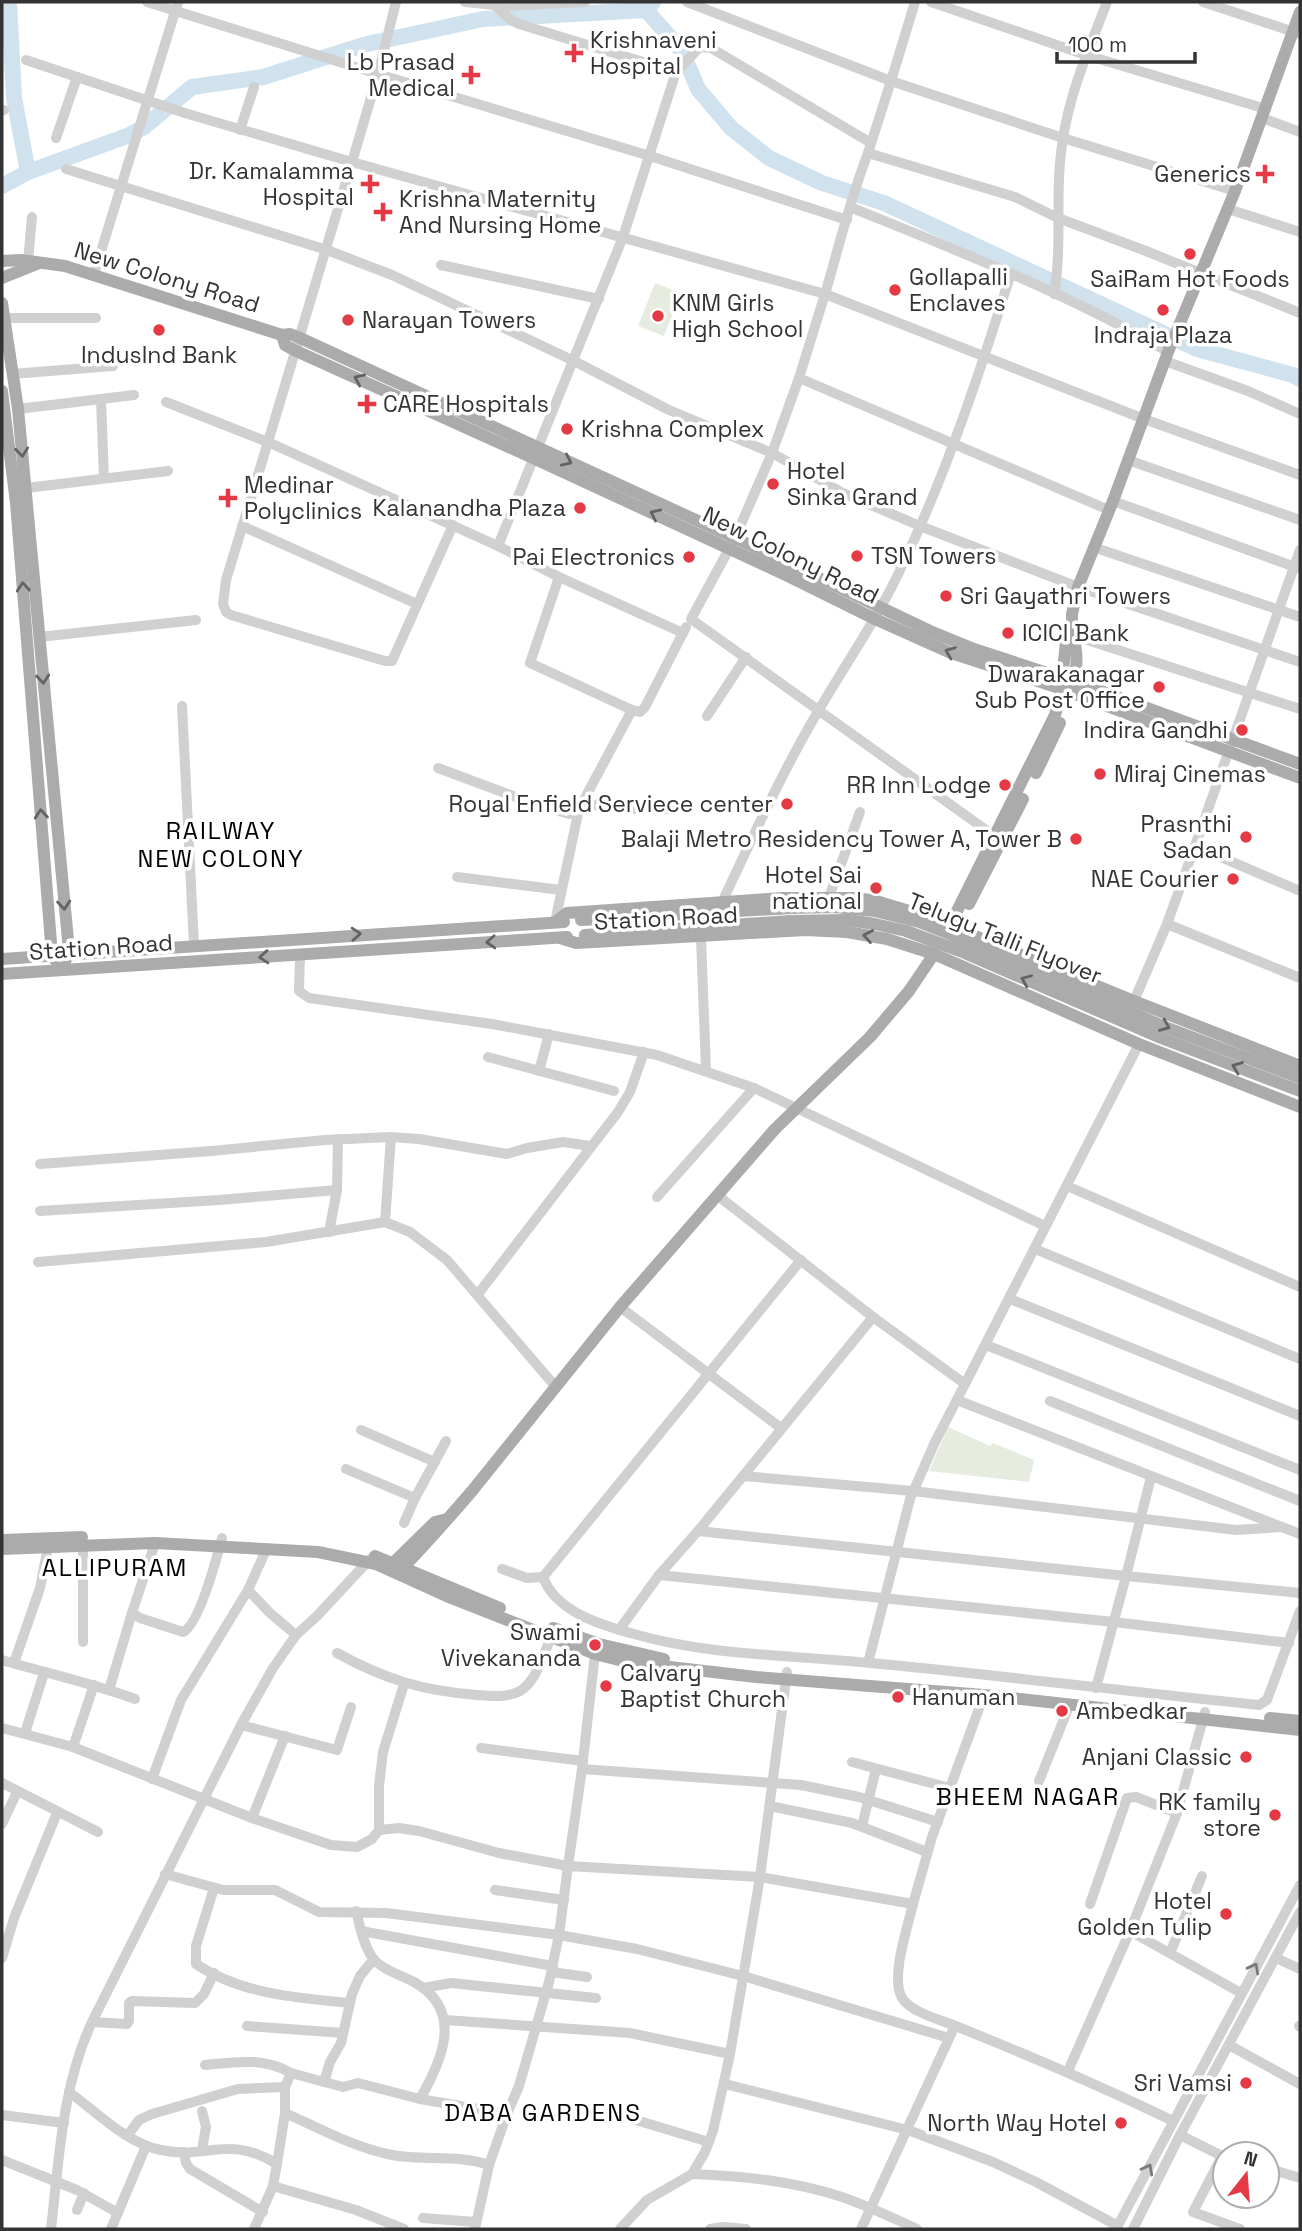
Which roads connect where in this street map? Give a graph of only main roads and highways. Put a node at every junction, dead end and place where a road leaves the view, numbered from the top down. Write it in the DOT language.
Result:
graph roads {
  1 [pos="1300,12"];
  2 [pos="1297,33"];
  3 [pos="2,261"];
  4 [pos="33,263"];
  5 [pos="2,278"];
  6 [pos="2,303"];
  7 [pos="282,335"];
  8 [pos="2,391"];
  9 [pos="536,452"];
  10 [pos="1067,685"];
  11 [pos="1300,764"];
  12 [pos="1300,778"];
  13 [pos="555,922"];
  14 [pos="952,927"];
  15 [pos="559,937"];
  16 [pos="68,954"];
  17 [pos="934,954"];
  18 [pos="52,955"];
  19 [pos="2,959"];
  20 [pos="62,970"];
  21 [pos="2,974"];
  22 [pos="1300,1066"];
  23 [pos="1300,1078"];
  24 [pos="1300,1091"];
  25 [pos="1300,1107"];
  26 [pos="2,1540"];
  27 [pos="221,1542"];
  28 [pos="2,1549"];
  29 [pos="366,1557"];
  30 [pos="396,1568"];
  31 [pos="787,1676"];
  32 [pos="1204,1716"];
  33 [pos="1300,1721"];
  34 [pos="1300,1730"];
  1 -- 2 [label="main road"];
  2 -- 10 [label="main road"];
  3 -- 4 [label="main road, New Colony Road"];
  4 -- 5 [label="main road"];
  4 -- 7 [label="main road, New Colony Road"];
  6 -- 16 [label="main road, one-way"];
  7 -- 9 [label="main road, New Colony Road"];
  9 -- 7 [label="main road, New Colony Road, one-way"];
  18 -- 8 [label="main road, one-way"];
  9 -- 10 [label="main road, New Colony Road"];
  10 -- 11 [label="main road, New Colony Road"];
  10 -- 12 [label="main road, New Colony Road"];
  10 -- 14 [label="main road"];
  13 -- 14 [label="main road"];
  16 -- 13 [label="main road, Station Road, one-way"];
  13 -- 23 [label="main road, Telugu Talli Flyover, one-way, bridge"];
  14 -- 22 [label="main road"];
  17 -- 15 [label="main road, Station Road, one-way"];
  15 -- 20 [label="main road, Station Road, one-way"];
  24 -- 15 [label="main road, Telugu Talli Flyover, one-way, bridge"];
  16 -- 18 [label="main road, Station Road"];
  16 -- 20 [label="main road"];
  17 -- 25 [label="main road, Station Road"];
  17 -- 30 [label="main road"];
  18 -- 19 [label="main road, Station Road"];
  18 -- 20 [label="main road"];
  20 -- 21 [label="main road, Station Road"];
  26 -- 27 [label="main road"];
  27 -- 28 [label="main road"];
  27 -- 29 [label="main road"];
  27 -- 29 [label="main road"];
  29 -- 30 [label="main road"];
  30 -- 31 [label="main road"];
  30 -- 31 [label="main road"];
  31 -- 32 [label="main road"];
  31 -- 32 [label="main road"];
  32 -- 33 [label="main road"];
  32 -- 34 [label="main road"];
}
